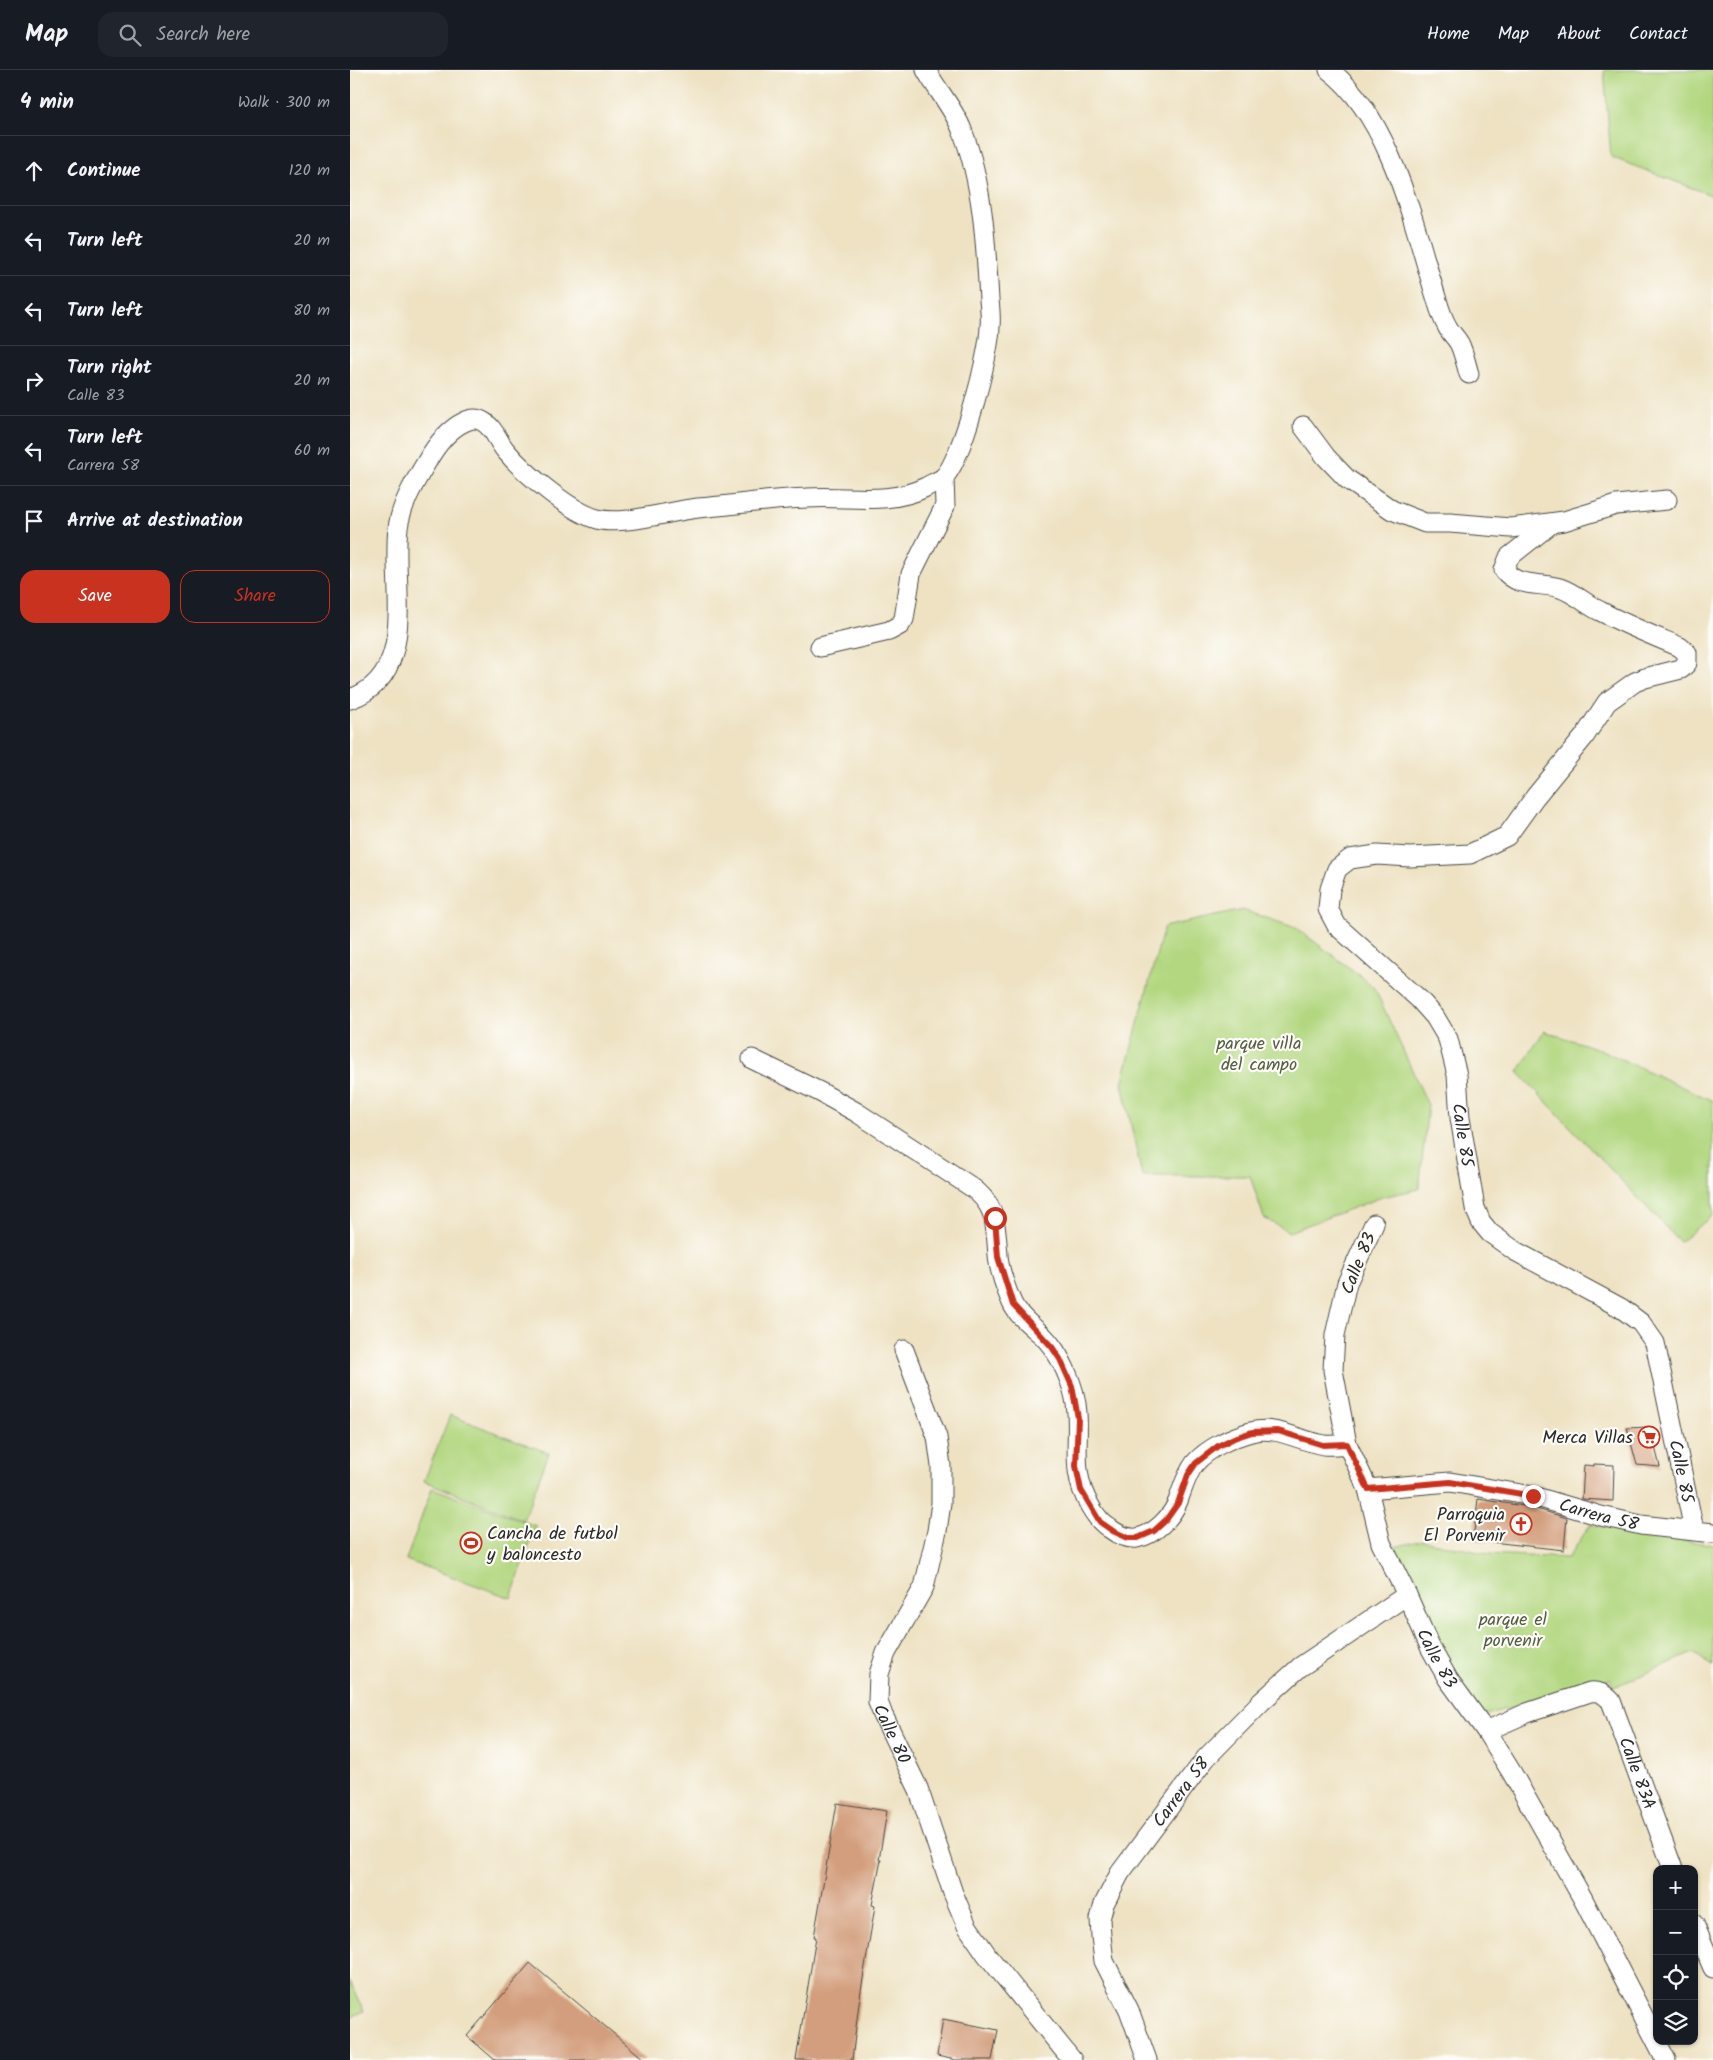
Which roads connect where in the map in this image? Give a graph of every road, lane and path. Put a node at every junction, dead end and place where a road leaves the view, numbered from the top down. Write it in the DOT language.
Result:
graph roads {
  1 [pos="926,70"];
  2 [pos="1329,70"];
  3 [pos="1469,374"];
  4 [pos="1303,426"];
  5 [pos="944,477"];
  6 [pos="1667,500"];
  7 [pos="1552,523"];
  8 [pos="820,647"];
  9 [pos="350,699"];
  10 [pos="752,1059"];
  11 [pos="1374,1224"];
  12 [pos="904,1350"];
  13 [pos="1347,1444"];
  14 [pos="1368,1489"];
  15 [pos="1694,1530"];
  16 [pos="1713,1533"];
  17 [pos="1407,1595"];
  18 [pos="1486,1731"];
  19 [pos="1672,1865"];
  20 [pos="1698,1933"];
  21 [pos="1713,1968"];
  22 [pos="1072,2060"];
  23 [pos="1147,2060"];
  24 [pos="1666,2060"];
  1 -- 5 [label="street"];
  2 -- 3 [label="street"];
  4 -- 7 [label="street"];
  5 -- 8 [label="street"];
  5 -- 9 [label="street"];
  6 -- 7 [label="street"];
  7 -- 15 [label="street, Calle 85"];
  10 -- 13 [label="street"];
  11 -- 13 [label="street, Calle 83"];
  12 -- 22 [label="street, Calle 80"];
  13 -- 14 [label="street, Calle 83"];
  14 -- 15 [label="street, Carrera 58"];
  14 -- 17 [label="street, Calle 83"];
  15 -- 16 [label="street, Carrera 58"];
  17 -- 18 [label="street, Calle 83"];
  17 -- 23 [label="street, Carrera 58"];
  18 -- 19 [label="street, Calle 83A"];
  18 -- 24 [label="street, Calle 83"];
  20 -- 21 [label="street"];
}
